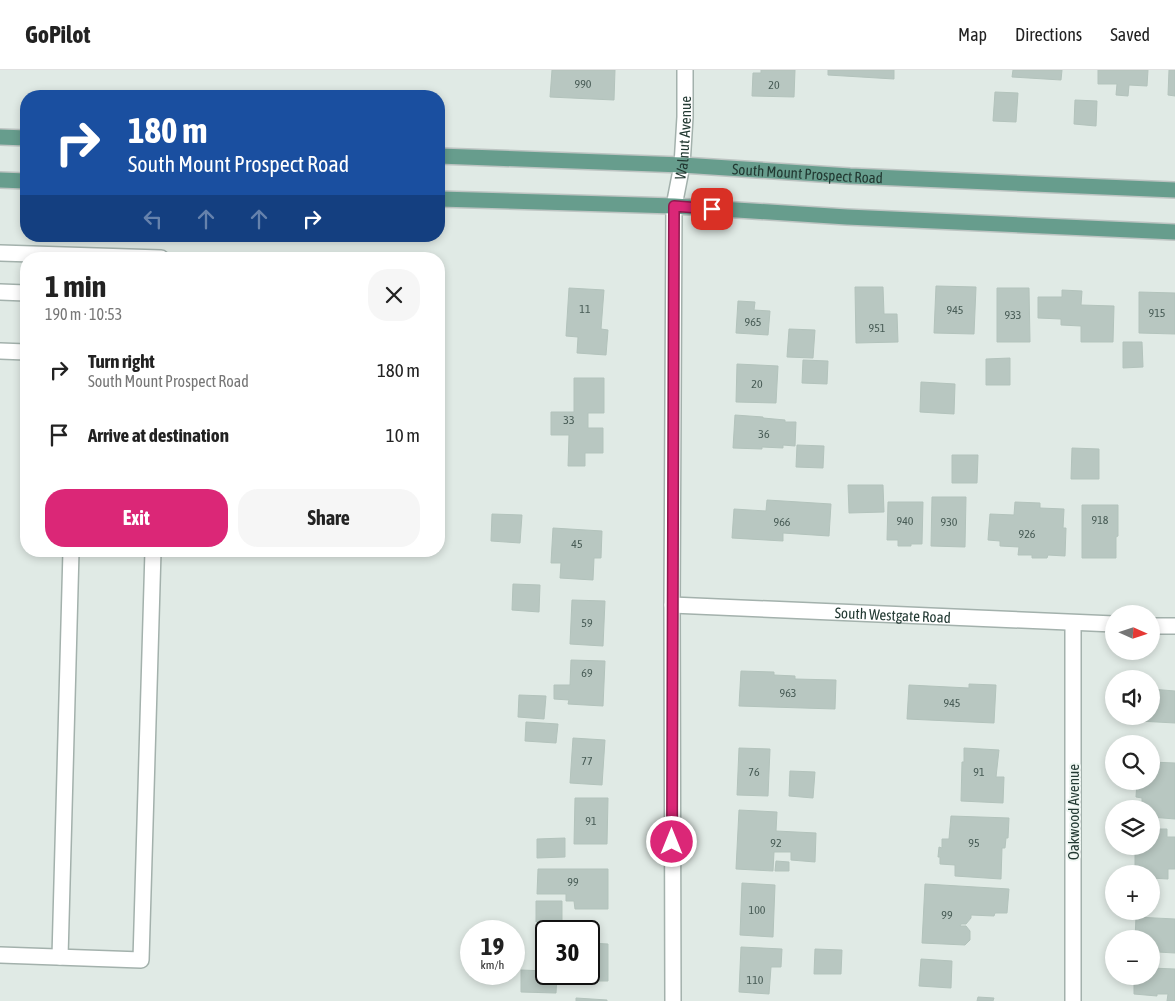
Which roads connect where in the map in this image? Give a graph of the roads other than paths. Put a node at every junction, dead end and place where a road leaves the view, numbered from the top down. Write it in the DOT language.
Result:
graph roads {
  1 [pos="685,70"];
  2 [pos="0,137"];
  3 [pos="20,138"];
  4 [pos="445,156"];
  5 [pos="682,165"];
  6 [pos="0,180"];
  7 [pos="20,181"];
  8 [pos="1175,190"];
  9 [pos="445,199"];
  10 [pos="674,206"];
  11 [pos="1175,232"];
  12 [pos="0,253"];
  13 [pos="20,254"];
  14 [pos="0,292"];
  15 [pos="20,293"];
  16 [pos="0,351"];
  17 [pos="20,352"];
  18 [pos="72,557"];
  19 [pos="153,557"];
  20 [pos="672,605"];
  21 [pos="1073,623"];
  22 [pos="1105,624"];
  23 [pos="1160,626"];
  24 [pos="1175,626"];
  25 [pos="0,955"];
  26 [pos="60,957"];
  27 [pos="672,1001"];
  28 [pos="1073,1001"];
  1 -- 5 [label="street, Walnut Avenue"];
  2 -- 3 [label="main road"];
  4 -- 5 [label="main road, South Mount Prospect Road"];
  5 -- 8 [label="main road, South Mount Prospect Road"];
  5 -- 10 [label="street, Walnut Avenue"];
  6 -- 7 [label="main road"];
  9 -- 10 [label="main road"];
  10 -- 11 [label="main road"];
  10 -- 20 [label="street, Walnut Avenue"];
  12 -- 13 [label="street"];
  14 -- 15 [label="street"];
  16 -- 17 [label="street"];
  18 -- 26 [label="street"];
  19 -- 26 [label="street"];
  20 -- 21 [label="street, South Westgate Road"];
  20 -- 27 [label="street, Walnut Avenue"];
  21 -- 22 [label="street, South Westgate Road"];
  21 -- 28 [label="street, Oakwood Avenue"];
  23 -- 24 [label="street"];
  25 -- 26 [label="street"];
}
